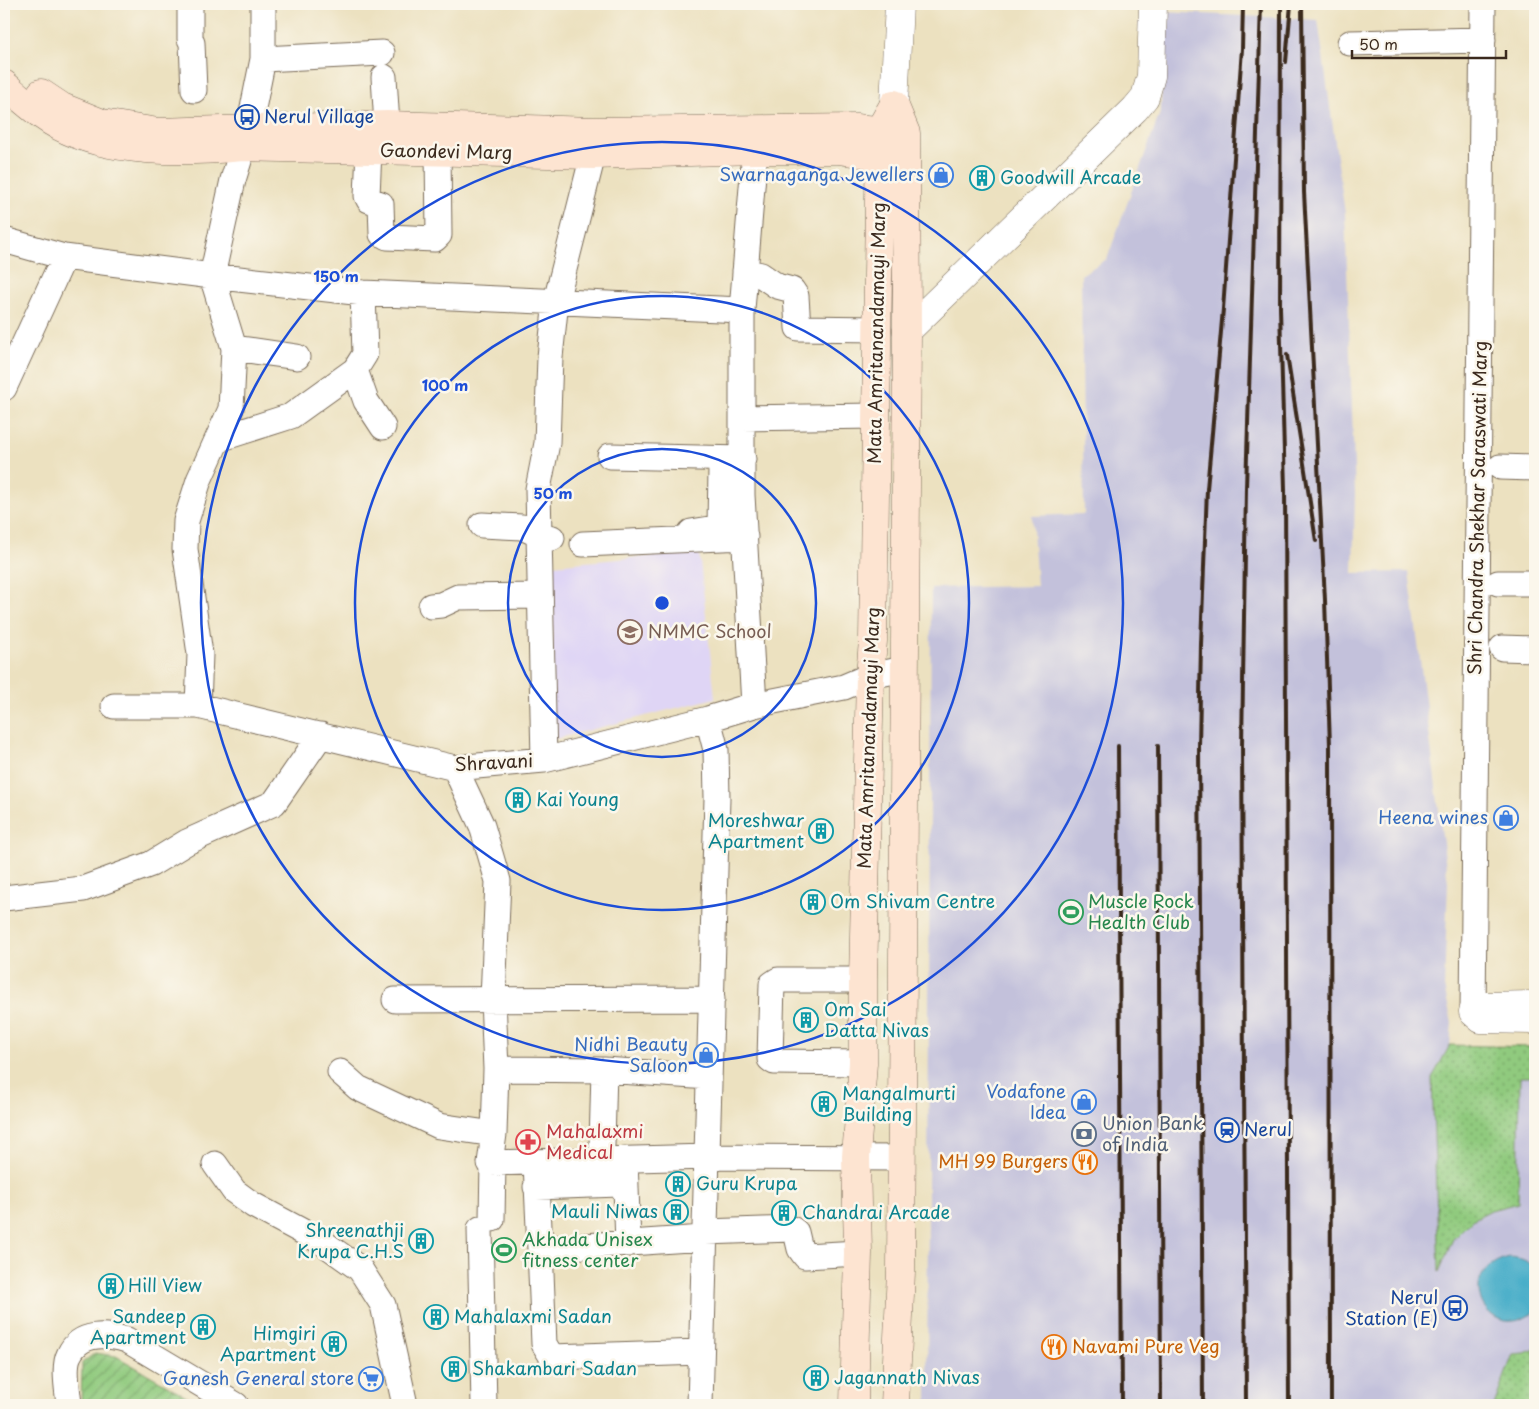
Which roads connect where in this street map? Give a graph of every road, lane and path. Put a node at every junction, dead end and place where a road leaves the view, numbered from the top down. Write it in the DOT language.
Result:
graph roads {
  1 [pos="190,4"];
  2 [pos="263,4"];
  3 [pos="899,4"];
  4 [pos="1153,4"];
  5 [pos="1483,4"];
  6 [pos="1483,40"];
  7 [pos="1350,43"];
  8 [pos="263,59"];
  9 [pos="4,66"];
  10 [pos="4,84"];
  11 [pos="194,90"];
  12 [pos="894,104"];
  13 [pos="387,125"];
  14 [pos="245,138"];
  15 [pos="593,143"];
  16 [pos="893,143"];
  17 [pos="369,150"];
  18 [pos="756,150"];
  19 [pos="438,152"];
  20 [pos="4,240"];
  21 [pos="64,257"];
  22 [pos="749,272"];
  23 [pos="212,276"];
  24 [pos="363,293"];
  25 [pos="556,301"];
  26 [pos="742,310"];
  27 [pos="878,329"];
  28 [pos="907,331"];
  29 [pos="234,348"];
  30 [pos="297,357"];
  31 [pos="355,370"];
  32 [pos="4,388"];
  33 [pos="875,416"];
  34 [pos="747,418"];
  35 [pos="383,428"];
  36 [pos="218,439"];
  37 [pos="610,456"];
  38 [pos="742,459"];
  39 [pos="1500,467"];
  40 [pos="1535,468"];
  41 [pos="721,471"];
  42 [pos="482,525"];
  43 [pos="716,534"];
  44 [pos="547,536"];
  45 [pos="745,537"];
  46 [pos="583,544"];
  47 [pos="1498,583"];
  48 [pos="1535,583"];
  49 [pos="540,596"];
  50 [pos="431,606"];
  51 [pos="1502,648"];
  52 [pos="1535,649"];
  53 [pos="904,669"];
  54 [pos="870,676"];
  55 [pos="754,705"];
  56 [pos="114,706"];
  57 [pos="198,706"];
  58 [pos="708,719"];
  59 [pos="320,735"];
  60 [pos="544,760"];
  61 [pos="455,768"];
  62 [pos="4,898"];
  63 [pos="863,980"];
  64 [pos="493,999"];
  65 [pos="712,999"];
  66 [pos="395,1000"];
  67 [pos="1535,1005"];
  68 [pos="1473,1012"];
  69 [pos="1535,1020"];
  70 [pos="863,1062"];
  71 [pos="496,1070"];
  72 [pos="340,1072"];
  73 [pos="709,1077"];
  74 [pos="604,1078"];
  75 [pos="654,1087"];
  76 [pos="494,1134"];
  77 [pos="602,1145"];
  78 [pos="706,1157"];
  79 [pos="856,1157"];
  80 [pos="902,1158"];
  81 [pos="625,1159"];
  82 [pos="493,1163"];
  83 [pos="215,1164"];
  84 [pos="534,1171"];
  85 [pos="619,1184"];
  86 [pos="721,1202"];
  87 [pos="534,1215"];
  88 [pos="711,1234"];
  89 [pos="628,1244"];
  90 [pos="540,1249"];
  91 [pos="858,1253"];
  92 [pos="701,1352"];
  93 [pos="69,1405"];
  94 [pos="236,1405"];
  95 [pos="405,1405"];
  96 [pos="484,1405"];
  97 [pos="700,1405"];
  98 [pos="854,1405"];
  99 [pos="895,1405"];
  1 -- 11 [label="street"];
  2 -- 8 [label="street"];
  3 -- 12 [label="street, Mata Amritanandamayi Marg"];
  4 -- 28 [label="street"];
  5 -- 6 [label="street, Shri Chandra Shekhar Saraswati Marg"];
  6 -- 7 [label="street"];
  6 -- 68 [label="street, Shri Chandra Shekhar Saraswati Marg"];
  8 -- 13 [label="street"];
  8 -- 14 [label="street"];
  9 -- 14 [label="main road, Gaondevi Marg"];
  10 -- 14 [label="main road, Gaondevi Marg"];
  12 -- 16 [label="main road, Mata Amritanandamayi Marg"];
  13 -- 14 [label="main road, Gaondevi Marg"];
  13 -- 15 [label="main road, Gaondevi Marg"];
  14 -- 17 [label="main road, Gaondevi Marg"];
  14 -- 23 [label="street"];
  15 -- 16 [label="main road, Gaondevi Marg"];
  15 -- 18 [label="main road, Gaondevi Marg"];
  15 -- 19 [label="main road, Gaondevi Marg"];
  15 -- 25 [label="street"];
  16 -- 18 [label="main road, Gaondevi Marg"];
  16 -- 27 [label="main road, Mata Amritanandamayi Marg"];
  16 -- 28 [label="main road, Mata Amritanandamayi Marg"];
  17 -- 19 [label="main road, Gaondevi Marg"];
  17 -- 19 [label="street"];
  18 -- 22 [label="street"];
  20 -- 21 [label="street"];
  21 -- 23 [label="street"];
  21 -- 32 [label="street"];
  22 -- 26 [label="street"];
  22 -- 27 [label="street"];
  22 -- 34 [label="street"];
  23 -- 24 [label="street"];
  23 -- 29 [label="street"];
  24 -- 25 [label="street"];
  24 -- 31 [label="street"];
  25 -- 26 [label="street"];
  25 -- 44 [label="street"];
  26 -- 34 [label="street"];
  27 -- 33 [label="main road, Mata Amritanandamayi Marg"];
  28 -- 53 [label="main road, Mata Amritanandamayi Marg"];
  29 -- 30 [label="street"];
  29 -- 36 [label="street"];
  31 -- 35 [label="street"];
  31 -- 36 [label="street"];
  33 -- 34 [label="street"];
  33 -- 54 [label="main road, Mata Amritanandamayi Marg"];
  34 -- 38 [label="street"];
  36 -- 57 [label="street"];
  37 -- 38 [label="street"];
  38 -- 45 [label="street"];
  39 -- 40 [label="street"];
  41 -- 43 [label="street"];
  42 -- 44 [label="street"];
  43 -- 45 [label="street"];
  43 -- 46 [label="street"];
  44 -- 49 [label="street"];
  45 -- 55 [label="street"];
  47 -- 48 [label="street"];
  49 -- 50 [label="street"];
  49 -- 60 [label="street"];
  51 -- 52 [label="street"];
  53 -- 54 [label="street, Shravani"];
  53 -- 80 [label="main road, Mata Amritanandamayi Marg"];
  54 -- 55 [label="street, Shravani"];
  54 -- 63 [label="main road, Mata Amritanandamayi Marg"];
  55 -- 58 [label="street, Shravani"];
  56 -- 57 [label="street, Shravani"];
  57 -- 59 [label="street, Shravani"];
  58 -- 60 [label="street, Shravani"];
  58 -- 65 [label="street"];
  59 -- 61 [label="street, Shravani"];
  59 -- 62 [label="street"];
  60 -- 61 [label="street, Shravani"];
  61 -- 64 [label="street"];
  63 -- 70 [label="main road, Mata Amritanandamayi Marg"];
  63 -- 70 [label="street"];
  64 -- 65 [label="street"];
  64 -- 66 [label="street"];
  64 -- 71 [label="street"];
  65 -- 73 [label="street"];
  67 -- 68 [label="street"];
  68 -- 69 [label="street"];
  70 -- 79 [label="main road, Mata Amritanandamayi Marg"];
  71 -- 74 [label="street"];
  71 -- 76 [label="street"];
  72 -- 76 [label="street"];
  73 -- 74 [label="street"];
  73 -- 78 [label="street"];
  74 -- 75 [label="street"];
  74 -- 77 [label="street"];
  76 -- 82 [label="street"];
  78 -- 79 [label="street"];
  78 -- 81 [label="street"];
  78 -- 88 [label="street"];
  79 -- 80 [label="street"];
  79 -- 91 [label="main road, Mata Amritanandamayi Marg"];
  80 -- 99 [label="main road, Mata Amritanandamayi Marg"];
  81 -- 84 [label="street"];
  81 -- 89 [label="street"];
  82 -- 84 [label="street"];
  82 -- 96 [label="street"];
  83 -- 95 [label="street"];
  84 -- 85 [label="street"];
  84 -- 87 [label="street"];
  84 -- 90 [label="street"];
  86 -- 88 [label="street"];
  88 -- 89 [label="street"];
  88 -- 91 [label="street"];
  88 -- 92 [label="street"];
  89 -- 90 [label="street"];
  90 -- 92 [label="street"];
  91 -- 98 [label="main road, Mata Amritanandamayi Marg"];
  92 -- 97 [label="street"];
  93 -- 94 [label="street"];
}
